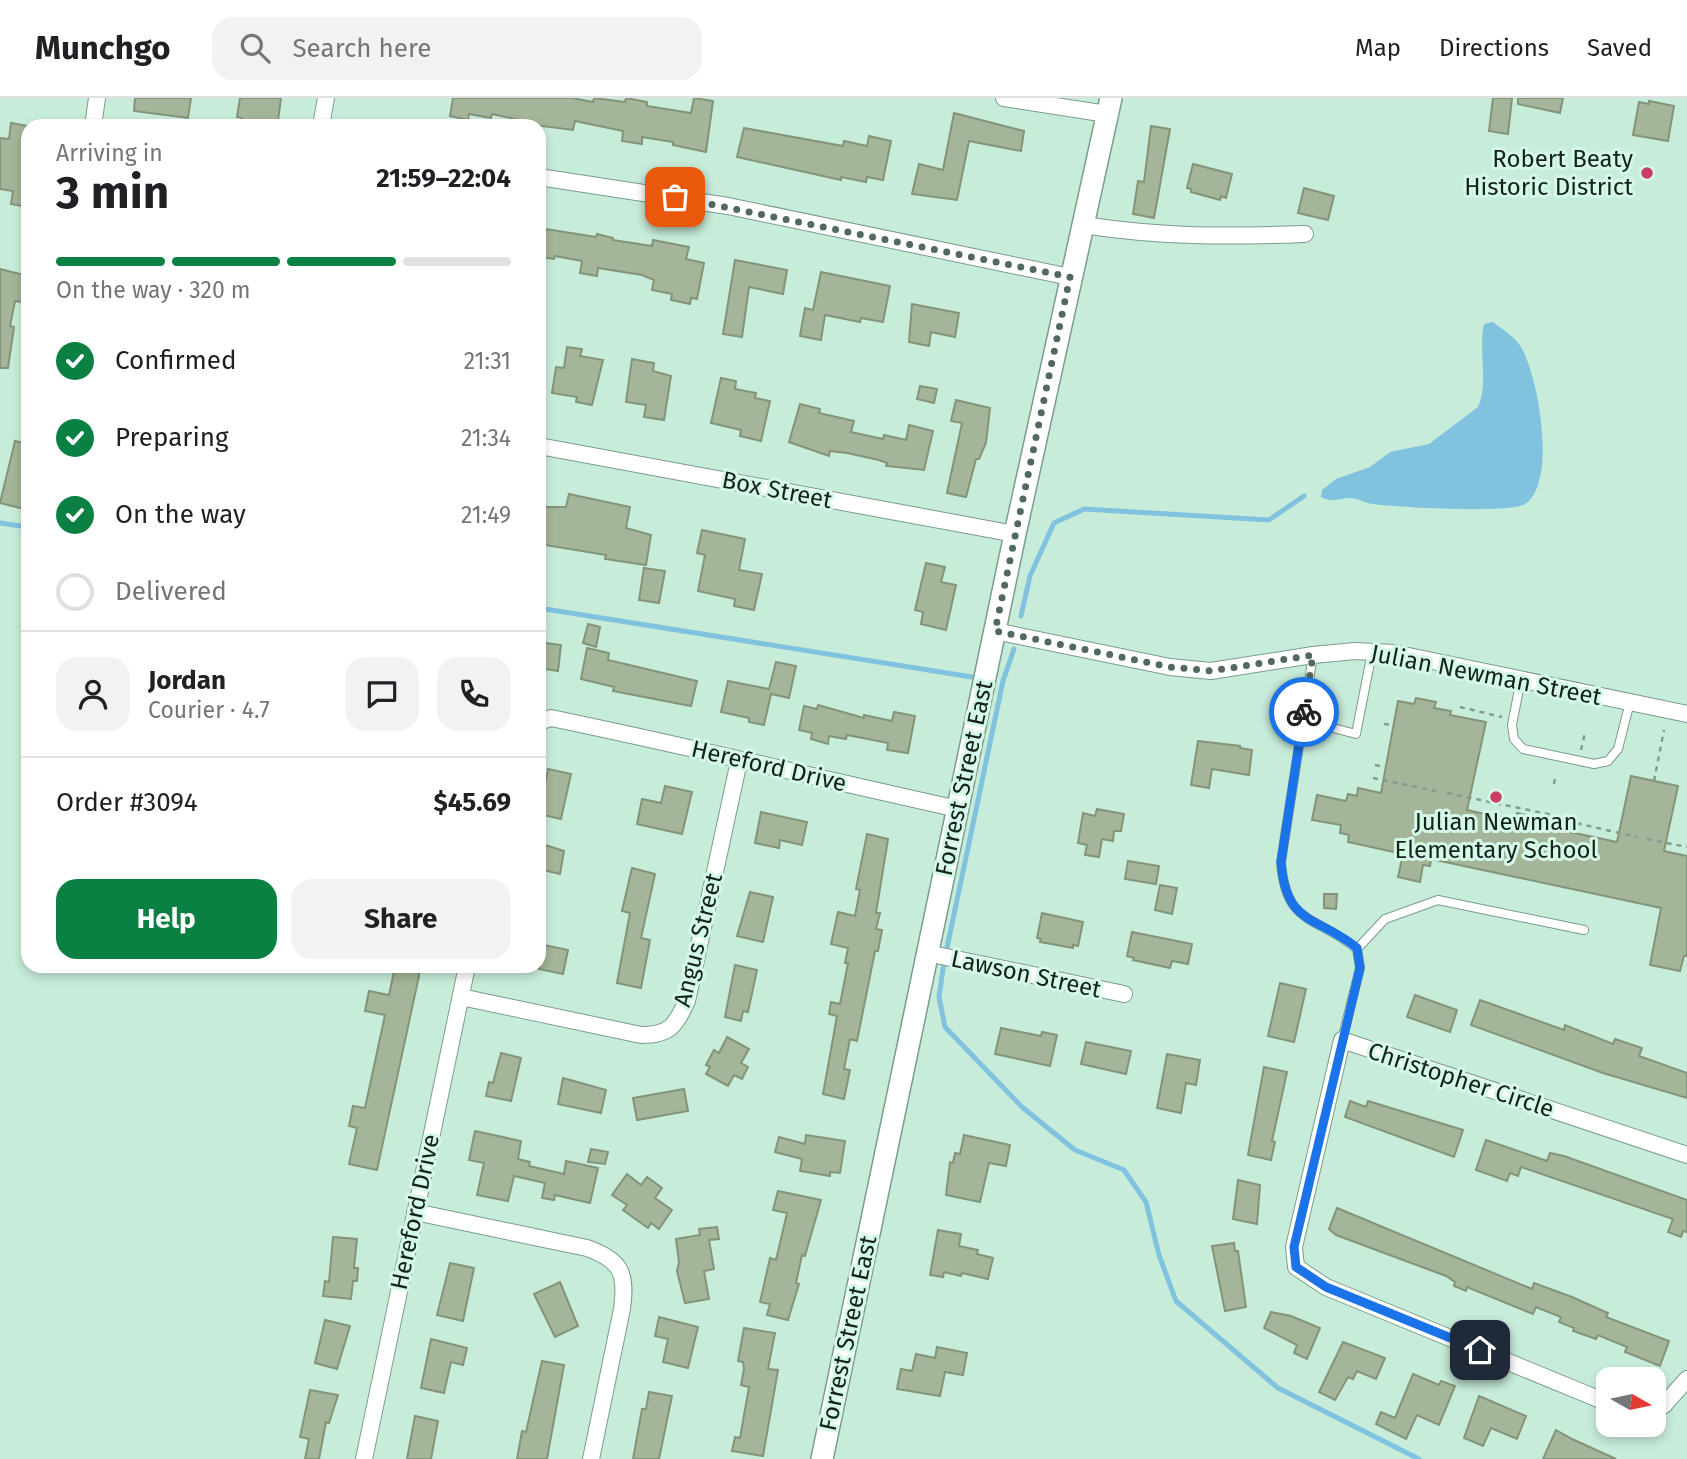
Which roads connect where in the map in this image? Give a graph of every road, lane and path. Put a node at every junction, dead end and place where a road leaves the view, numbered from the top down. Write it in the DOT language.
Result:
graph roads {
  1 [pos="97,98"];
  2 [pos="326,98"];
  3 [pos="1004,98"];
  4 [pos="1109,106"];
  5 [pos="94,119"];
  6 [pos="322,119"];
  7 [pos="546,178"];
  8 [pos="1083,225"];
  9 [pos="1305,234"];
  10 [pos="1070,277"];
  11 [pos="546,447"];
  12 [pos="1015,534"];
  13 [pos="995,631"];
  14 [pos="1372,652"];
  15 [pos="1313,655"];
  16 [pos="1521,679"];
  17 [pos="1630,702"];
  18 [pos="1460,707"];
  19 [pos="1687,714"];
  20 [pos="1502,717"];
  21 [pos="546,720"];
  22 [pos="1303,720"];
  23 [pos="1384,723"];
  24 [pos="1393,725"];
  25 [pos="1664,730"];
  26 [pos="1585,733"];
  27 [pos="1581,753"];
  28 [pos="739,761"];
  29 [pos="1375,765"];
  30 [pos="1385,767"];
  31 [pos="1373,778"];
  32 [pos="1555,778"];
  33 [pos="1654,781"];
  34 [pos="1554,784"];
  35 [pos="1436,792"];
  36 [pos="1447,793"];
  37 [pos="958,809"];
  38 [pos="1637,837"];
  39 [pos="1647,839"];
  40 [pos="1687,847"];
  41 [pos="1584,930"];
  42 [pos="1357,948"];
  43 [pos="927,953"];
  44 [pos="466,973"];
  45 [pos="1124,994"];
  46 [pos="461,997"];
  47 [pos="1342,1040"];
  48 [pos="1687,1155"];
  49 [pos="415,1212"];
  50 [pos="1687,1379"];
  51 [pos="1596,1398"];
  52 [pos="1666,1403"];
  53 [pos="364,1459"];
  54 [pos="591,1459"];
  55 [pos="822,1459"];
  1 -- 5 [label="street"];
  2 -- 6 [label="street"];
  3 -- 4 [label="street"];
  4 -- 8 [label="main road, Forrest Street East"];
  7 -- 10 [label="street"];
  8 -- 9 [label="street"];
  8 -- 10 [label="main road, Forrest Street East"];
  10 -- 12 [label="main road, Forrest Street East"];
  11 -- 12 [label="street, Box Street"];
  12 -- 13 [label="main road, Forrest Street East"];
  13 -- 15 [label="street, Julian Newman Street"];
  13 -- 37 [label="main road, Forrest Street East"];
  14 -- 15 [label="street, Julian Newman Street"];
  14 -- 16 [label="street, Julian Newman Street"];
  14 -- 22 [label="lane"];
  15 -- 22 [label="lane"];
  16 -- 17 [label="street, Julian Newman Street"];
  16 -- 17 [label="lane"];
  17 -- 19 [label="street, Julian Newman Street"];
  18 -- 20 [label="path"];
  21 -- 28 [label="street, Hereford Drive"];
  22 -- 42 [label="lane"];
  23 -- 24 [label="path"];
  25 -- 33 [label="path"];
  26 -- 27 [label="path"];
  28 -- 37 [label="street, Hereford Drive"];
  28 -- 46 [label="street, Angus Street"];
  29 -- 30 [label="path"];
  31 -- 35 [label="path"];
  32 -- 34 [label="path"];
  36 -- 38 [label="path"];
  37 -- 43 [label="main road, Forrest Street East"];
  39 -- 40 [label="path"];
  41 -- 42 [label="lane"];
  42 -- 47 [label="lane"];
  43 -- 45 [label="street, Lawson Street"];
  43 -- 55 [label="main road, Forrest Street East"];
  44 -- 46 [label="street, Hereford Drive"];
  46 -- 49 [label="street, Hereford Drive"];
  47 -- 48 [label="street, Christopher Circle"];
  47 -- 51 [label="street, Christopher Circle"];
  49 -- 53 [label="street, Hereford Drive"];
  49 -- 54 [label="street"];
  50 -- 52 [label="street"];
}
